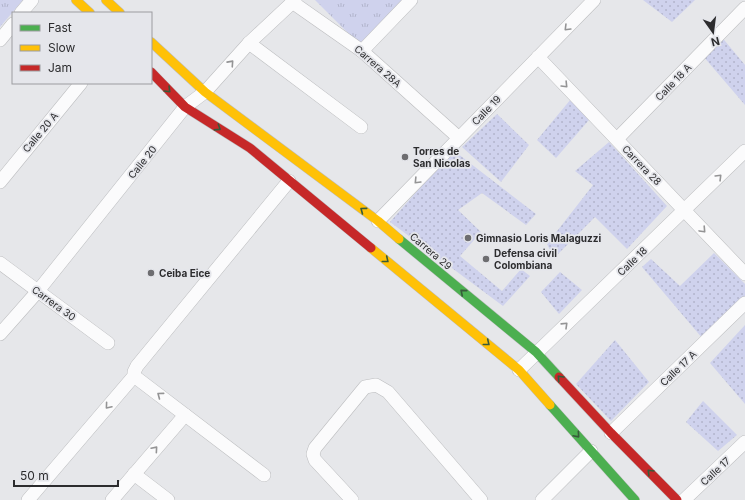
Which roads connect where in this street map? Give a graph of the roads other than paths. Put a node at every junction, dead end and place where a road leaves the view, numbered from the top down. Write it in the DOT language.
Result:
graph roads {
  1 [pos="32,0"];
  2 [pos="76,0"];
  3 [pos="106,0"];
  4 [pos="411,0"];
  5 [pos="594,0"];
  6 [pos="293,1"];
  7 [pos="745,8"];
  8 [pos="23,12"];
  9 [pos="89,12"];
  10 [pos="119,12"];
  11 [pos="12,25"];
  12 [pos="0,40"];
  13 [pos="152,43"];
  14 [pos="249,43"];
  15 [pos="362,51"];
  16 [pos="538,57"];
  17 [pos="152,73"];
  18 [pos="80,84"];
  19 [pos="205,92"];
  20 [pos="185,107"];
  21 [pos="361,127"];
  22 [pos="459,138"];
  23 [pos="617,139"];
  24 [pos="745,151"];
  25 [pos="290,181"];
  26 [pos="0,182"];
  27 [pos="685,210"];
  28 [pos="378,221"];
  29 [pos="0,263"];
  30 [pos="745,274"];
  31 [pos="38,291"];
  32 [pos="745,303"];
  33 [pos="0,334"];
  34 [pos="108,343"];
  35 [pos="536,352"];
  36 [pos="519,370"];
  37 [pos="134,376"];
  38 [pos="185,415"];
  39 [pos="611,433"];
  40 [pos="745,442"];
  41 [pos="591,451"];
  42 [pos="134,474"];
  43 [pos="264,475"];
  44 [pos="28,500"];
  45 [pos="112,500"];
  46 [pos="168,500"];
  47 [pos="352,500"];
  48 [pos="481,500"];
  49 [pos="542,500"];
  50 [pos="635,500"];
  51 [pos="677,500"];
  52 [pos="684,500"];
  1 -- 8 [label="street"];
  2 -- 9 [label="main road"];
  3 -- 10 [label="main road"];
  4 -- 15 [label="street"];
  5 -- 16 [label="street, Calle 19, one-way"];
  6 -- 14 [label="street, Calle 20"];
  6 -- 15 [label="street, Carrera 28A"];
  7 -- 23 [label="street, Calle 18 A"];
  11 -- 12 [label="street"];
  13 -- 19 [label="main road, Carrera 29"];
  19 -- 14 [label="street, Calle 20, one-way"];
  14 -- 21 [label="street"];
  15 -- 22 [label="street, Carrera 28A"];
  16 -- 22 [label="street, Calle 19"];
  16 -- 23 [label="street, Carrera 28, one-way"];
  17 -- 20 [label="main road, one-way"];
  18 -- 26 [label="street, Calle 20 A"];
  19 -- 20 [label="street, Calle 20"];
  28 -- 19 [label="main road, Carrera 29, one-way"];
  20 -- 25 [label="main road, one-way"];
  20 -- 31 [label="street, Calle 20"];
  22 -- 28 [label="street, Calle 19, one-way"];
  23 -- 27 [label="street, Carrera 28"];
  27 -- 24 [label="street, Calle 18, one-way"];
  25 -- 36 [label="main road, one-way"];
  25 -- 37 [label="street"];
  27 -- 30 [label="street, Carrera 28, one-way"];
  35 -- 27 [label="street, Calle 18, one-way"];
  35 -- 28 [label="main road, Carrera 29, one-way"];
  29 -- 31 [label="street, Carrera 30"];
  31 -- 33 [label="street, Calle 20"];
  31 -- 34 [label="street, Carrera 30"];
  32 -- 39 [label="street, Calle 17 A"];
  35 -- 36 [label="street, Calle 18"];
  39 -- 35 [label="main road, Carrera 29, one-way"];
  36 -- 41 [label="main road, one-way"];
  38 -- 37 [label="street, one-way"];
  37 -- 44 [label="street, one-way"];
  42 -- 38 [label="street, one-way"];
  38 -- 43 [label="street"];
  51 -- 39 [label="main road, Carrera 29, one-way"];
  40 -- 52 [label="street, Calle 17"];
  41 -- 49 [label="street"];
  41 -- 50 [label="main road"];
  42 -- 45 [label="street"];
  42 -- 46 [label="street"];
  47 -- 48 [label="street"];
}
